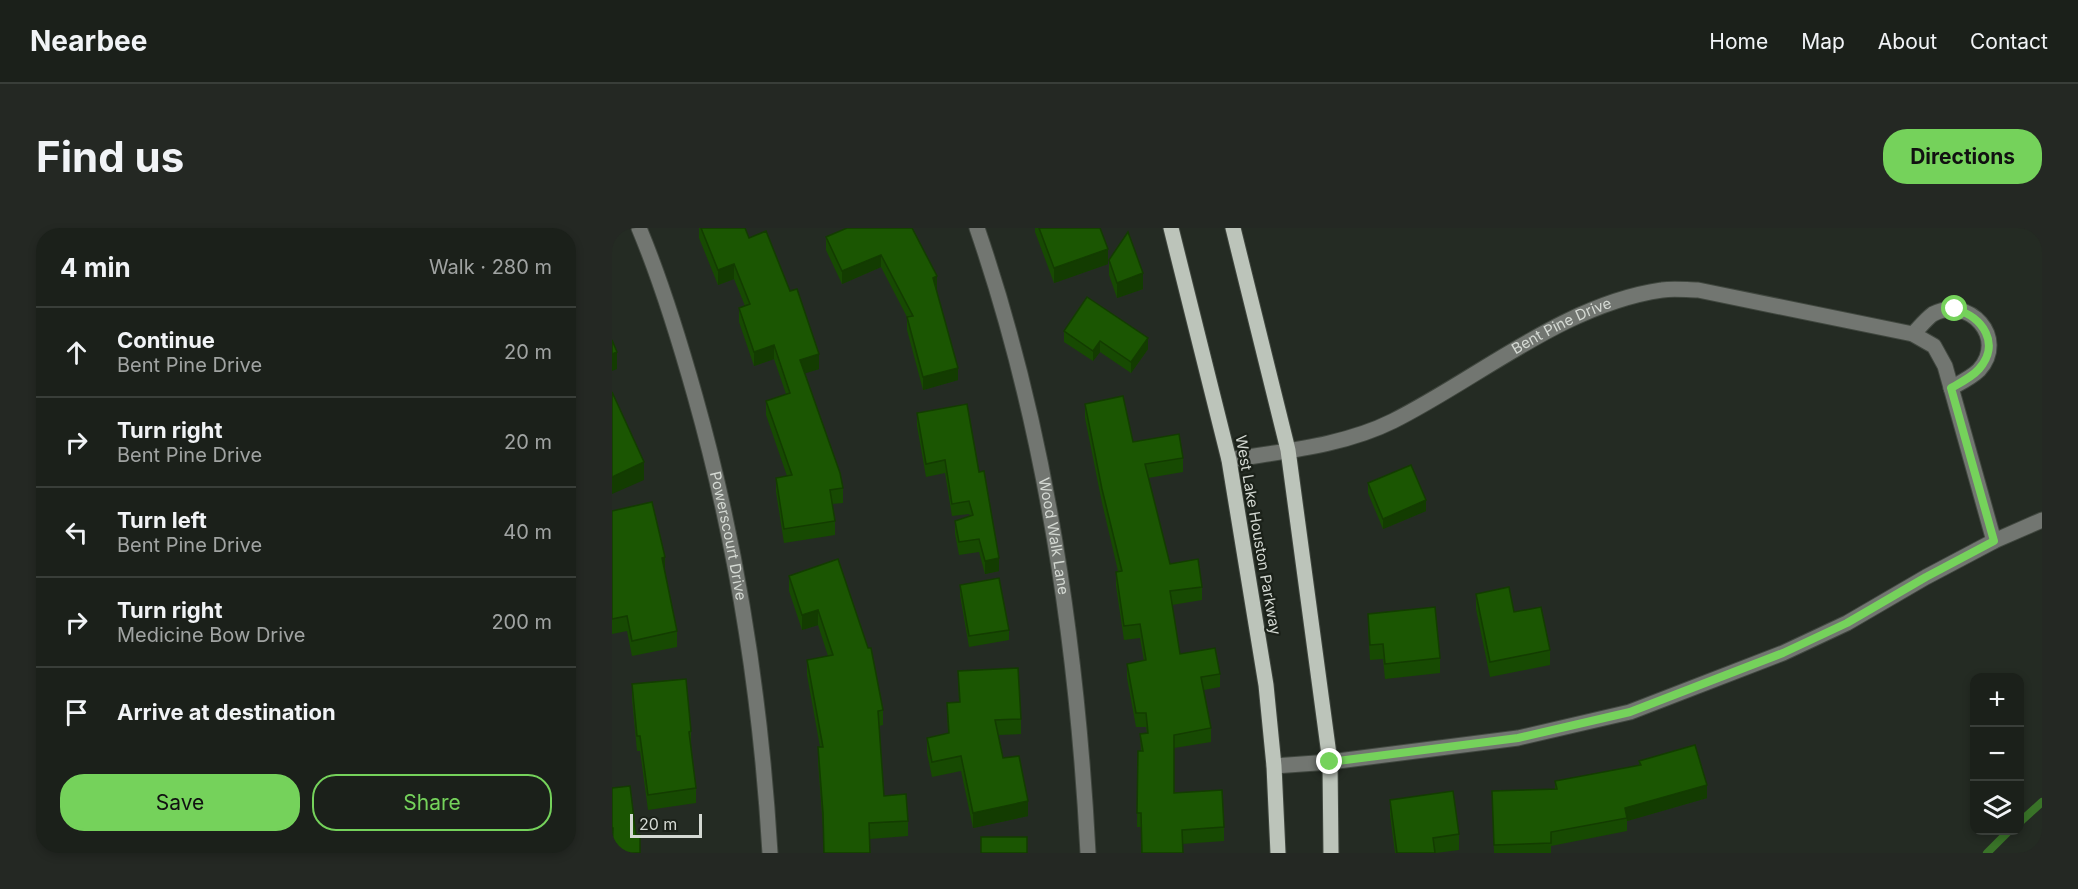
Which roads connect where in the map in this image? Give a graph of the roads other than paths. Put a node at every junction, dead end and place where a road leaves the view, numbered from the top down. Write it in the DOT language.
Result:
graph roads {
  1 [pos="639,228"];
  2 [pos="977,228"];
  3 [pos="1171,228"];
  4 [pos="1233,228"];
  5 [pos="1913,334"];
  6 [pos="1951,388"];
  7 [pos="1288,450"];
  8 [pos="1229,460"];
  9 [pos="2042,520"];
  10 [pos="1994,541"];
  11 [pos="1330,762"];
  12 [pos="1274,766"];
  13 [pos="770,853"];
  14 [pos="1088,853"];
  15 [pos="1278,853"];
  16 [pos="1331,853"];
  1 -- 13 [label="street, Powerscourt Drive"];
  2 -- 14 [label="street, Wood Walk Lane"];
  3 -- 8 [label="main road, West Lake Houston Parkway"];
  4 -- 7 [label="main road"];
  5 -- 6 [label="street, Bent Pine Drive"];
  5 -- 6 [label="street"];
  5 -- 7 [label="street, Bent Pine Drive"];
  6 -- 10 [label="street, Bent Pine Drive"];
  7 -- 8 [label="street, Bent Pine Drive"];
  7 -- 11 [label="main road"];
  8 -- 12 [label="main road, West Lake Houston Parkway"];
  9 -- 10 [label="street"];
  10 -- 11 [label="street"];
  11 -- 12 [label="street"];
  11 -- 16 [label="main road"];
  12 -- 15 [label="main road, West Lake Houston Parkway"];
}
